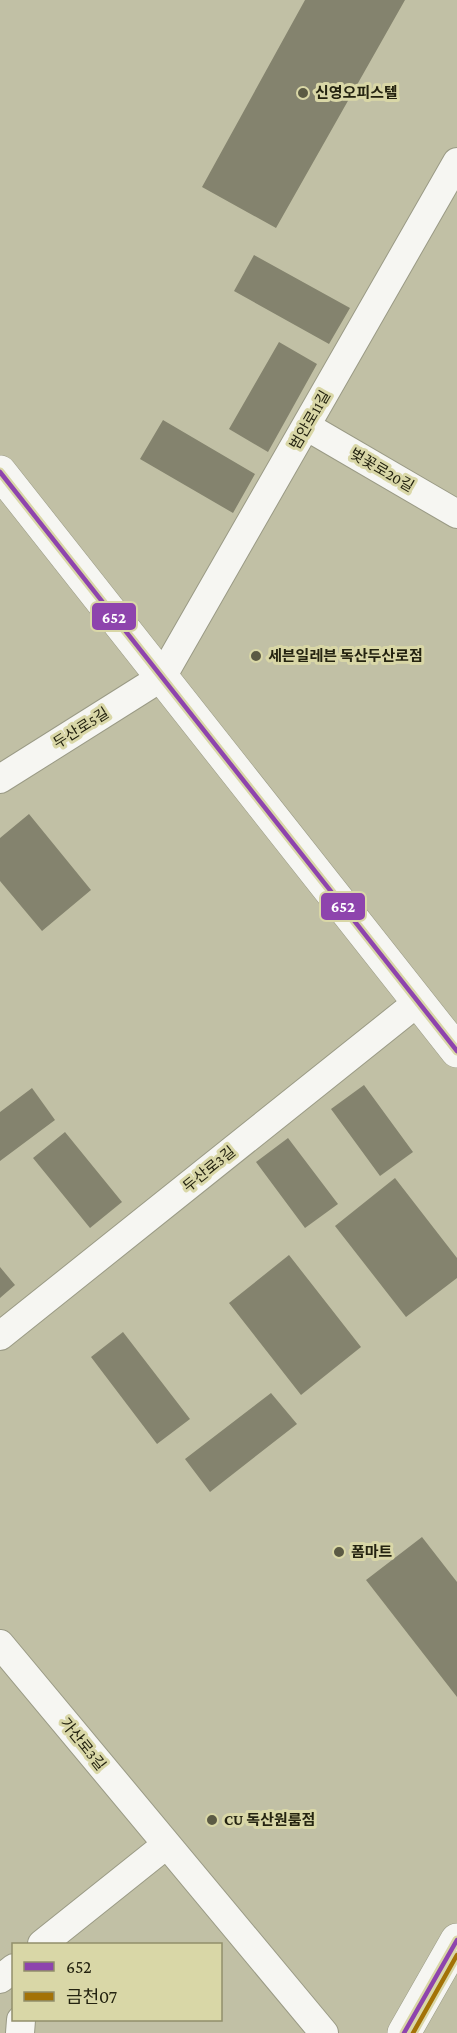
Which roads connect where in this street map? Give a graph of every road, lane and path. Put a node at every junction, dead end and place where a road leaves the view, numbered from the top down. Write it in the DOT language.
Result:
graph roads {
  1 [pos="457,162"];
  2 [pos="306,426"];
  3 [pos="0,472"];
  4 [pos="457,514"];
  5 [pos="162,677"];
  6 [pos="0,779"];
  7 [pos="418,1002"];
  8 [pos="457,1051"];
  9 [pos="0,1336"];
  10 [pos="0,1644"];
  11 [pos="166,1845"];
  12 [pos="457,1940"];
  13 [pos="43,1943"];
  14 [pos="12,1970"];
  15 [pos="0,1979"];
  16 [pos="324,2033"];
  17 [pos="405,2033"];
  1 -- 2 [label="street, 범안로11길"];
  2 -- 4 [label="street, 벚꽃로20길"];
  2 -- 5 [label="street, 범안로11길"];
  3 -- 5 [label="street"];
  5 -- 6 [label="street, 두산로5길"];
  5 -- 7 [label="street"];
  7 -- 8 [label="street"];
  7 -- 9 [label="street, 두산로3길"];
  10 -- 11 [label="street, 가산로3길"];
  11 -- 13 [label="street"];
  11 -- 16 [label="street, 가산로3길"];
  12 -- 17 [label="street"];
  14 -- 15 [label="street"];
}
